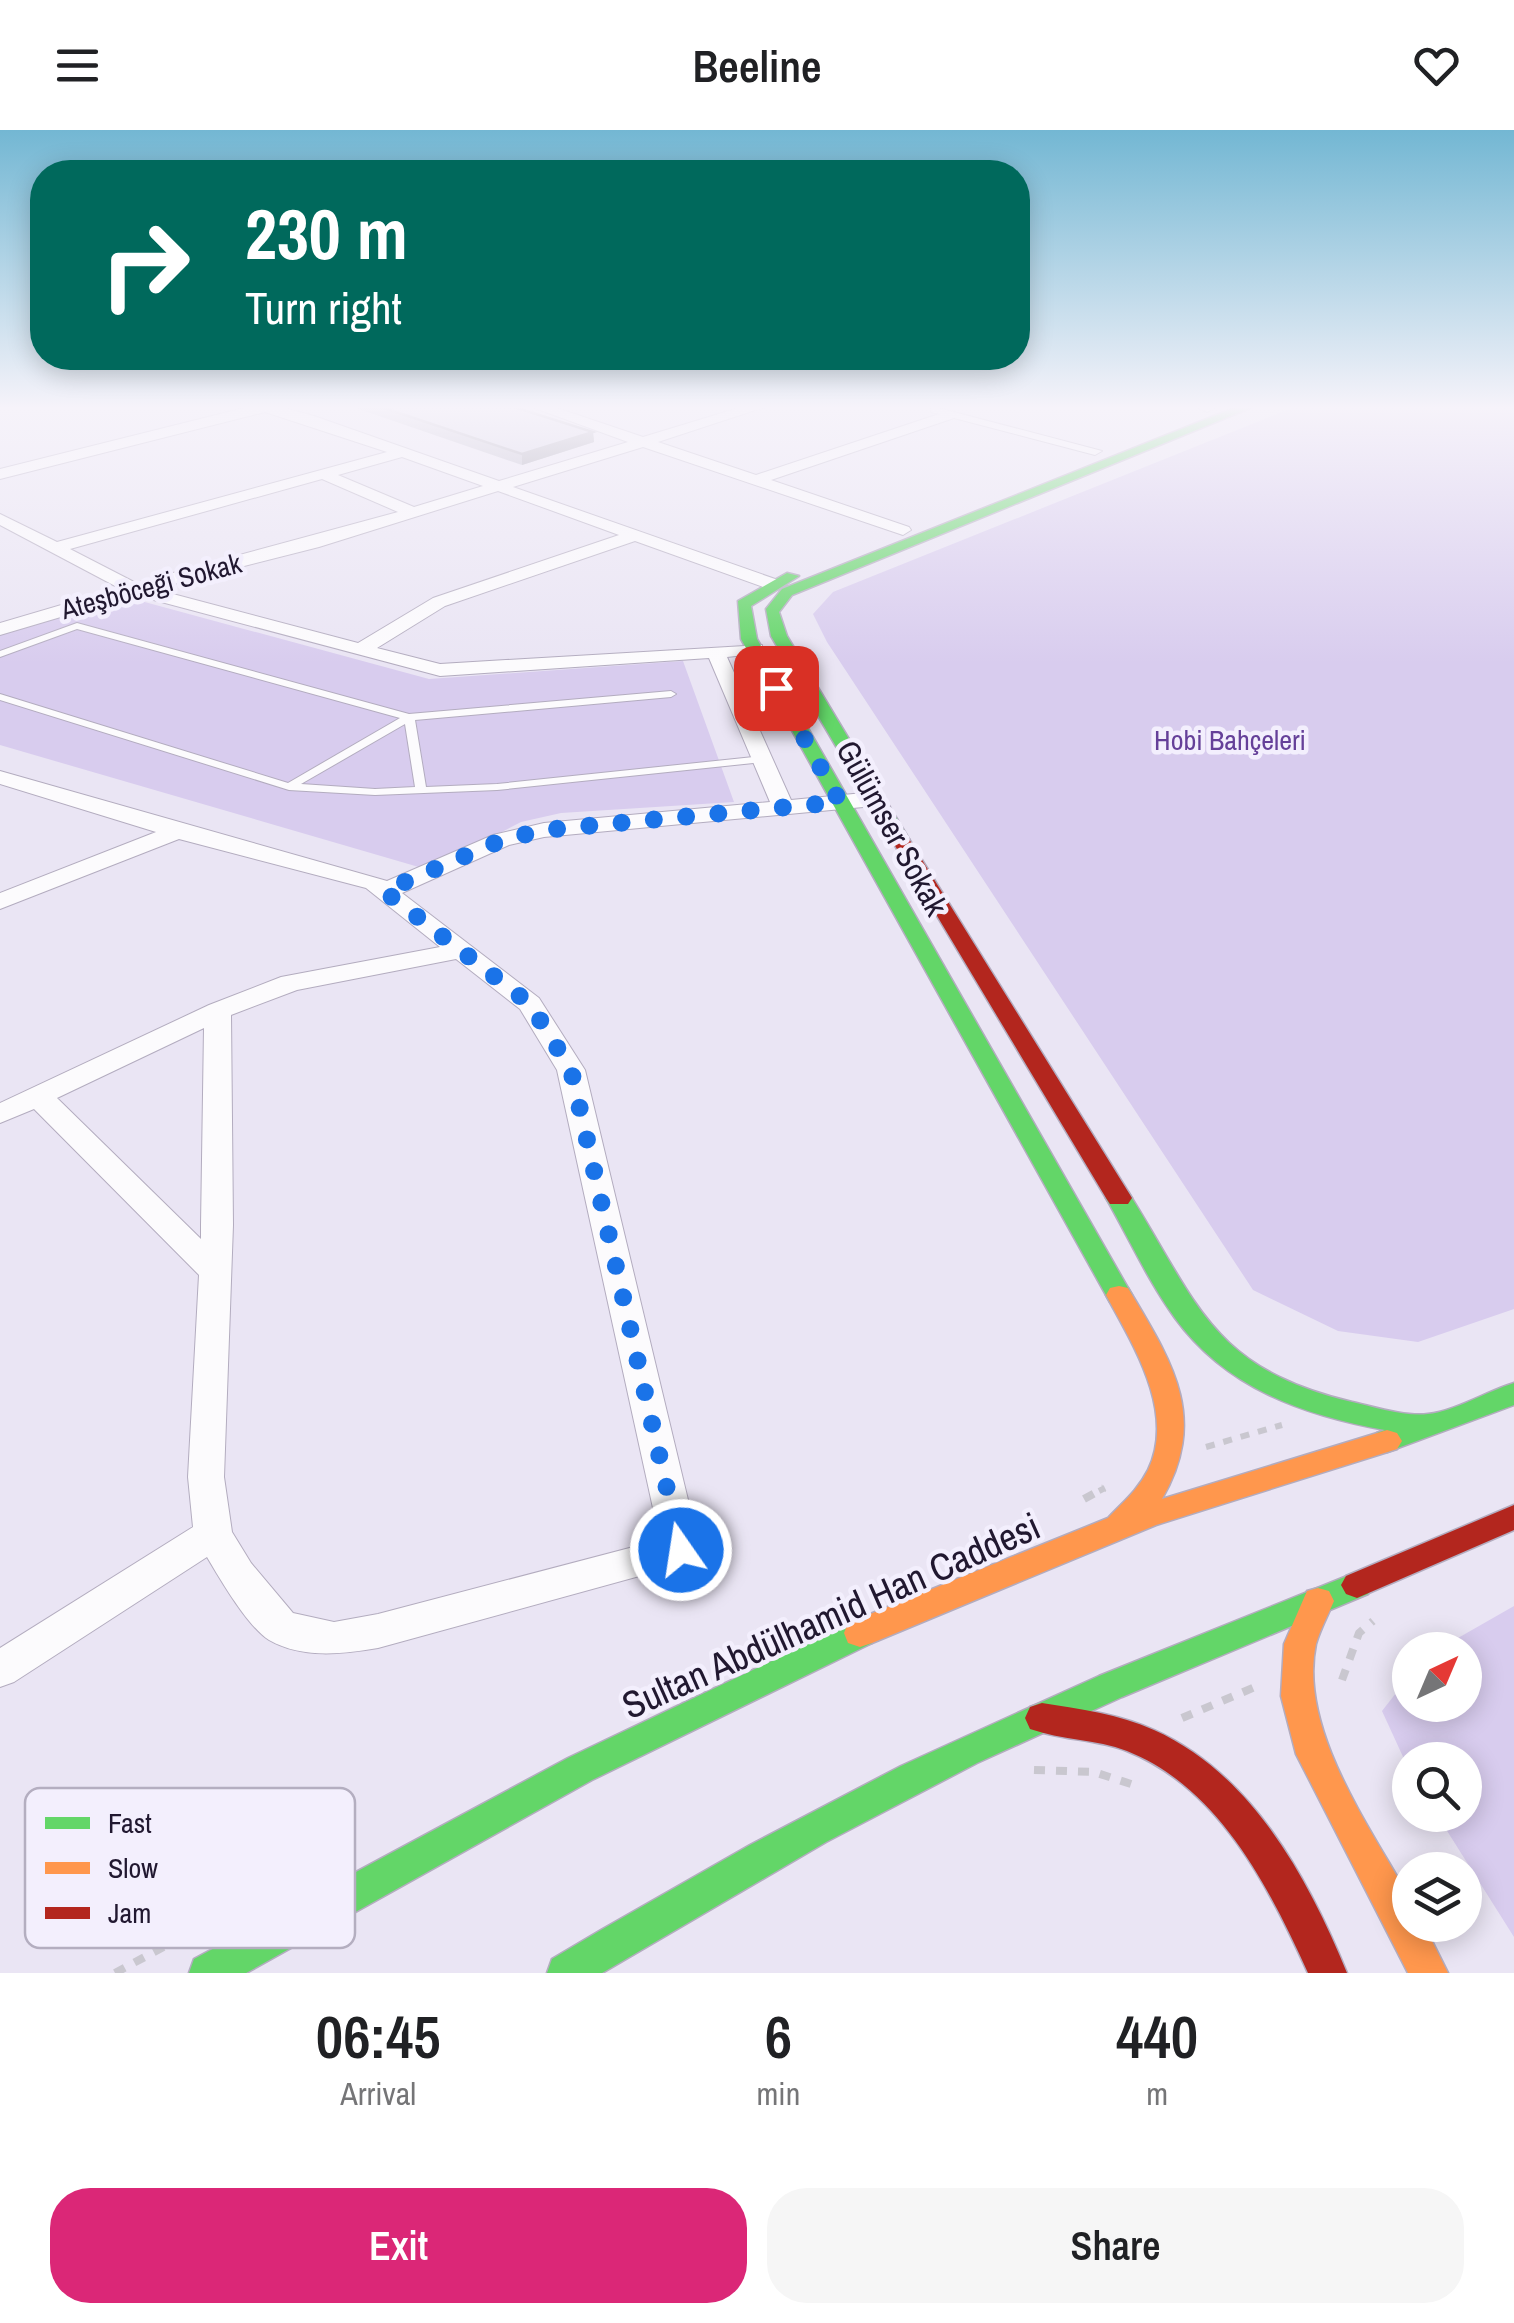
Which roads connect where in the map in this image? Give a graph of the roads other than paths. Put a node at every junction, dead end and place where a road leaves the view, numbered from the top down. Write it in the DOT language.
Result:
graph roads {
  1 [pos="258,492"];
  2 [pos="365,492"];
  3 [pos="474,492"];
  4 [pos="517,492"];
  5 [pos="791,492"];
  6 [pos="995,492"];
  7 [pos="1034,492"];
  8 [pos="410,511"];
  9 [pos="0,520"];
  10 [pos="903,530"];
  11 [pos="635,535"];
  12 [pos="55,548"];
  13 [pos="772,584"];
  14 [pos="133,589"];
  15 [pos="0,629"];
  16 [pos="361,649"];
  17 [pos="755,650"];
  18 [pos="716,652"];
  19 [pos="0,654"];
  20 [pos="672,694"];
  21 [pos="0,697"];
  22 [pos="409,717"];
  23 [pos="763,760"];
  24 [pos="0,777"];
  25 [pos="289,787"];
  26 [pos="420,790"];
  27 [pos="874,799"];
  28 [pos="840,802"];
  29 [pos="783,806"];
  30 [pos="178,830"];
  31 [pos="384,891"];
  32 [pos="0,902"];
  33 [pos="462,950"];
  34 [pos="218,1011"];
  35 [pos="38,1096"];
  36 [pos="0,1114"];
  37 [pos="215,1272"];
  38 [pos="1514,1394"];
  39 [pos="1431,1426"];
  40 [pos="1514,1517"];
  41 [pos="1120,1526"];
  42 [pos="213,1534"];
  43 [pos="1318,1601"];
  44 [pos="0,1669"];
  45 [pos="1040,1717"];
  46 [pos="355,1892"];
  47 [pos="253,1948"];
  48 [pos="208,1973"];
  49 [pos="566,1973"];
  50 [pos="1328,1973"];
  51 [pos="1429,1973"];
  1 -- 12 [label="street"];
  2 -- 8 [label="street"];
  3 -- 8 [label="street, Ateşböceği Sokak"];
  4 -- 11 [label="street"];
  5 -- 10 [label="street"];
  6 -- 10 [label="street"];
  7 -- 27 [label="street"];
  8 -- 14 [label="street, Ateşböceği Sokak"];
  9 -- 12 [label="street"];
  10 -- 13 [label="street"];
  11 -- 13 [label="street"];
  11 -- 16 [label="street"];
  12 -- 14 [label="street"];
  13 -- 17 [label="street, Gülümser Sokak"];
  14 -- 15 [label="street, Ateşböceği Sokak"];
  14 -- 16 [label="street"];
  16 -- 18 [label="street"];
  17 -- 18 [label="street"];
  17 -- 28 [label="street, Gülümser Sokak"];
  18 -- 23 [label="street"];
  19 -- 22 [label="lane"];
  20 -- 22 [label="lane"];
  21 -- 25 [label="lane"];
  22 -- 25 [label="lane"];
  22 -- 26 [label="lane"];
  23 -- 26 [label="lane"];
  23 -- 29 [label="street"];
  24 -- 30 [label="street"];
  25 -- 26 [label="lane"];
  27 -- 28 [label="street"];
  27 -- 39 [label="street"];
  28 -- 29 [label="street"];
  28 -- 41 [label="street, Gülümser Sokak"];
  29 -- 31 [label="street"];
  30 -- 31 [label="street"];
  30 -- 32 [label="street"];
  31 -- 33 [label="street"];
  33 -- 34 [label="street"];
  33 -- 42 [label="street"];
  34 -- 35 [label="street"];
  34 -- 37 [label="street"];
  35 -- 36 [label="street"];
  35 -- 37 [label="street"];
  37 -- 42 [label="street"];
  38 -- 39 [label="street, Sultan Abdülhamid Han Caddesi"];
  39 -- 41 [label="street, Sultan Abdülhamid Han Caddesi"];
  40 -- 43 [label="street"];
  41 -- 46 [label="street, Sultan Abdülhamid Han Caddesi"];
  42 -- 44 [label="street"];
  43 -- 45 [label="street"];
  43 -- 51 [label="street"];
  45 -- 49 [label="street"];
  45 -- 50 [label="street"];
  47 -- 48 [label="street, Sultan Abdülhamid Han Caddesi"];
}
